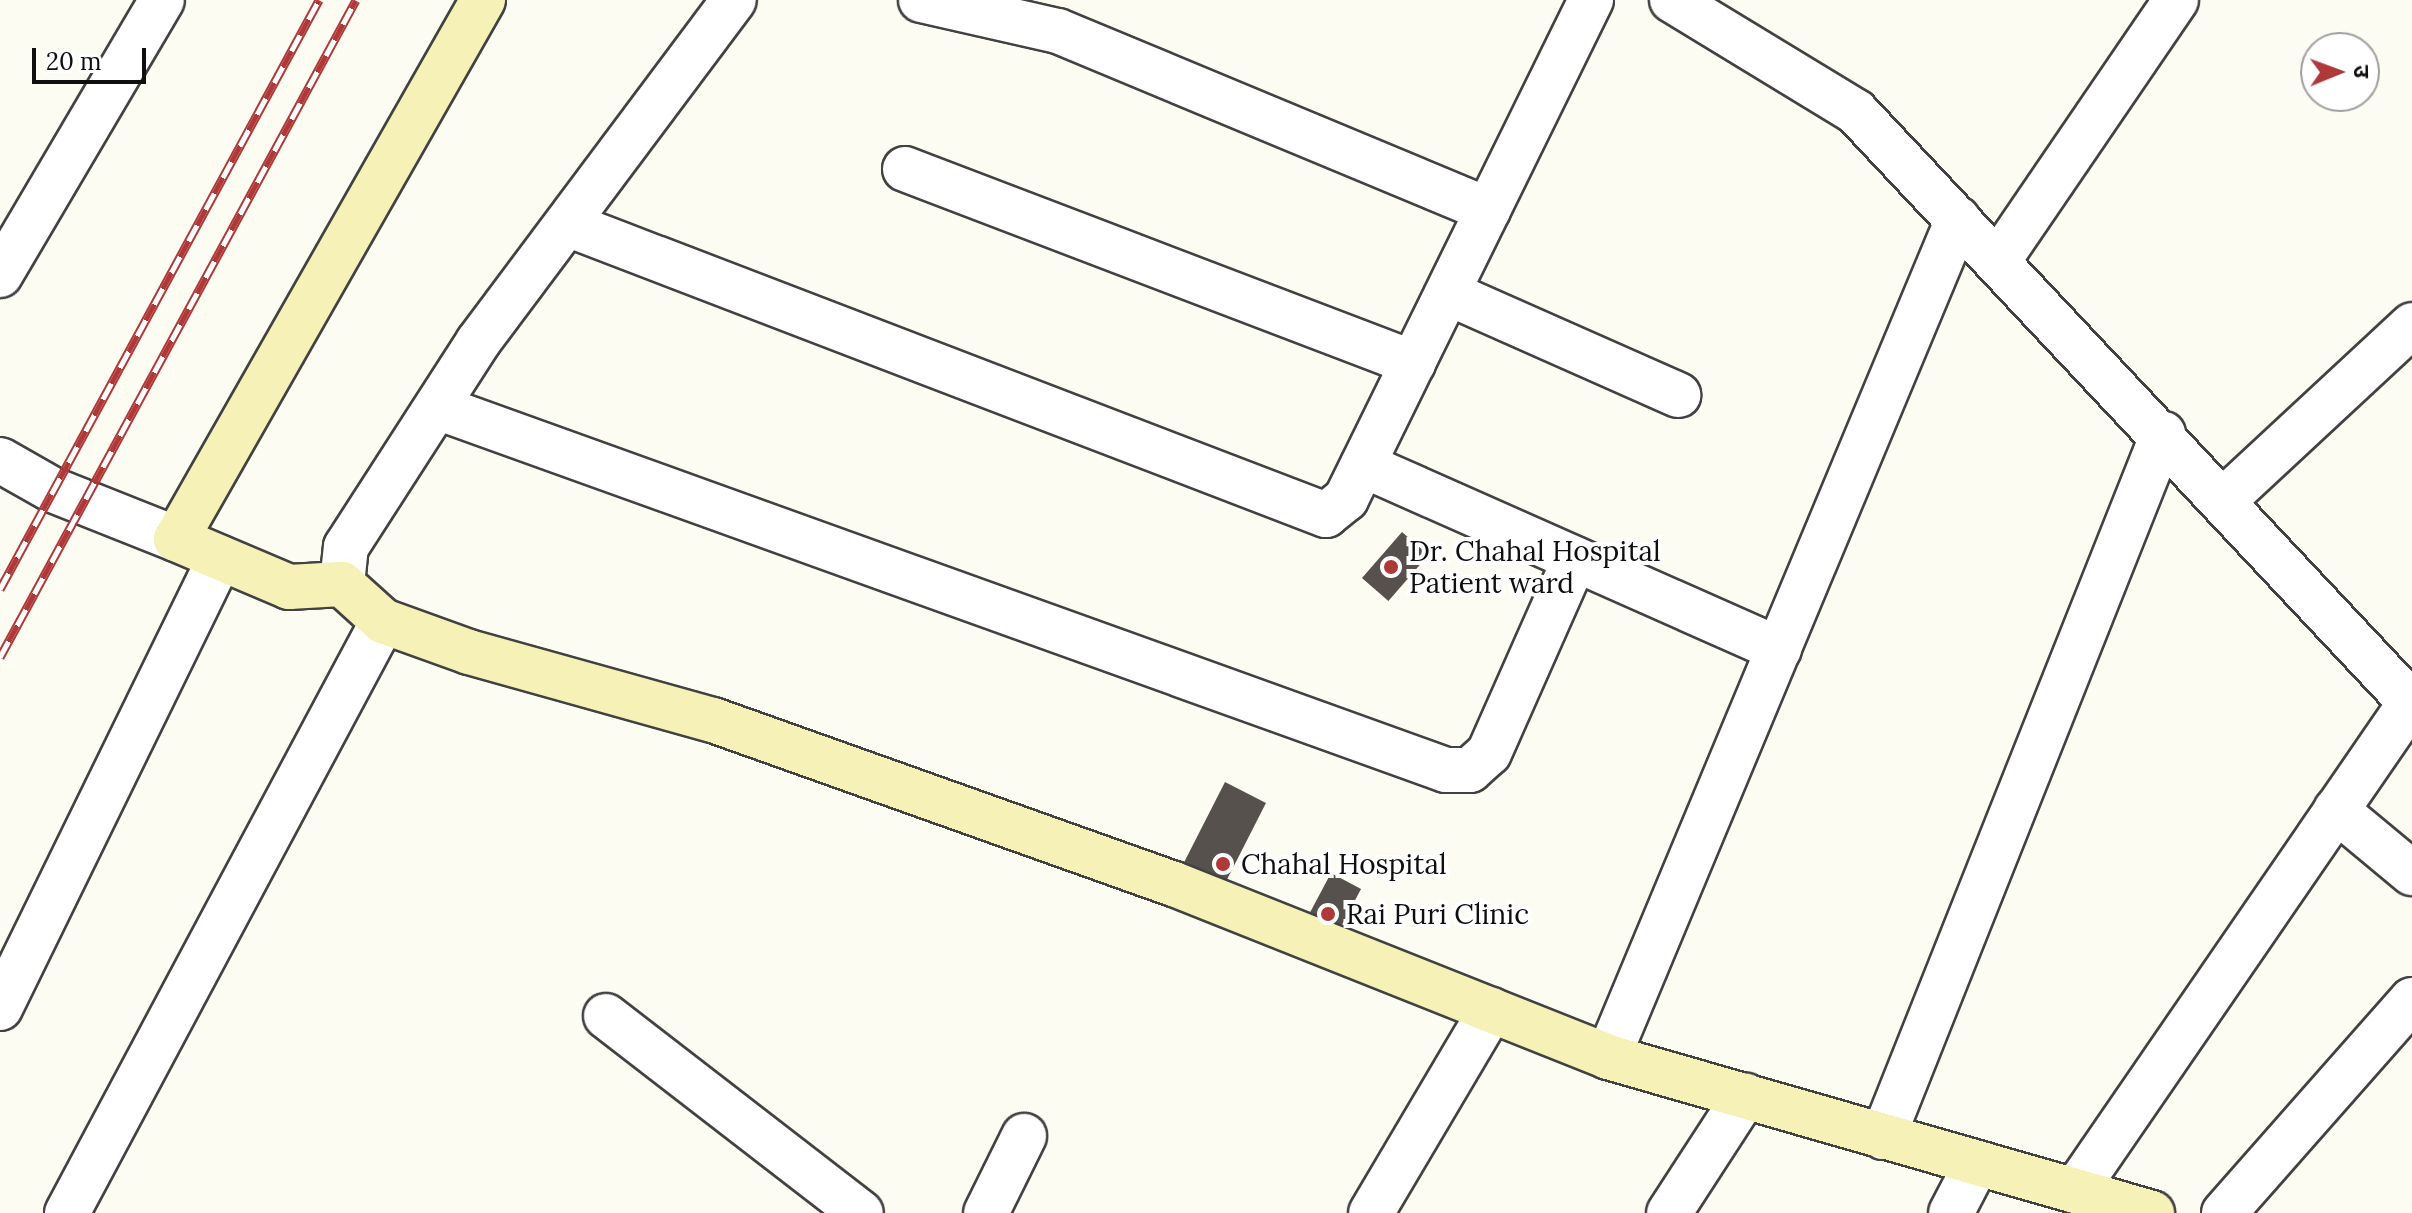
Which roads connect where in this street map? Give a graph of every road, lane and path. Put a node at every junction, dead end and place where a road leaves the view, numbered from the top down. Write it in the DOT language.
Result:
graph roads {
  1 [pos="162,0"];
  2 [pos="483,0"];
  3 [pos="734,0"];
  4 [pos="921,0"];
  5 [pos="1591,0"];
  6 [pos="1672,0"];
  7 [pos="2176,0"];
  8 [pos="905,169"];
  9 [pos="1488,210"];
  10 [pos="1958,219"];
  11 [pos="567,224"];
  12 [pos="1998,261"];
  13 [pos="0,275"];
  14 [pos="1448,293"];
  15 [pos="2412,325"];
  16 [pos="1413,363"];
  17 [pos="1678,395"];
  18 [pos="437,407"];
  19 [pos="2163,434"];
  20 [pos="0,460"];
  21 [pos="1363,465"];
  22 [pos="2224,500"];
  23 [pos="176,539"];
  24 [pos="220,558"];
  25 [pos="1575,559"];
  26 [pos="342,584"];
  27 [pos="383,621"];
  28 [pos="1779,649"];
  29 [pos="2411,703"];
  30 [pos="2336,810"];
  31 [pos="2412,873"];
  32 [pos="2412,1000"];
  33 [pos="0,1008"];
  34 [pos="1491,1010"];
  35 [pos="606,1016"];
  36 [pos="1608,1057"];
  37 [pos="1745,1096"];
  38 [pos="1024,1136"];
  39 [pos="1883,1137"];
  40 [pos="1977,1163"];
  41 [pos="2075,1191"];
  42 [pos="67,1213"];
  43 [pos="861,1213"];
  44 [pos="986,1213"];
  45 [pos="1371,1213"];
  46 [pos="1669,1213"];
  47 [pos="1951,1213"];
  48 [pos="2150,1213"];
  49 [pos="2224,1213"];
  1 -- 13 [label="street"];
  2 -- 23 [label="main road"];
  3 -- 11 [label="street"];
  4 -- 9 [label="street"];
  5 -- 9 [label="street"];
  6 -- 10 [label="street"];
  7 -- 12 [label="street"];
  8 -- 16 [label="street"];
  9 -- 14 [label="street"];
  10 -- 12 [label="street"];
  10 -- 28 [label="street"];
  11 -- 18 [label="street"];
  11 -- 21 [label="street"];
  12 -- 19 [label="street"];
  14 -- 16 [label="street"];
  14 -- 17 [label="street"];
  15 -- 22 [label="street"];
  16 -- 21 [label="street"];
  18 -- 25 [label="street"];
  18 -- 26 [label="street"];
  19 -- 22 [label="street"];
  19 -- 39 [label="street"];
  20 -- 23 [label="street"];
  21 -- 25 [label="street"];
  22 -- 29 [label="street"];
  23 -- 24 [label="main road"];
  24 -- 26 [label="main road"];
  24 -- 33 [label="street"];
  25 -- 28 [label="street"];
  26 -- 27 [label="main road"];
  27 -- 34 [label="main road"];
  27 -- 42 [label="street"];
  28 -- 36 [label="street"];
  29 -- 30 [label="street"];
  30 -- 31 [label="street"];
  30 -- 41 [label="street"];
  32 -- 49 [label="street"];
  34 -- 36 [label="main road"];
  34 -- 45 [label="street"];
  35 -- 43 [label="street"];
  36 -- 37 [label="main road"];
  37 -- 39 [label="main road"];
  37 -- 46 [label="street"];
  38 -- 44 [label="street"];
  39 -- 40 [label="main road"];
  40 -- 41 [label="main road"];
  40 -- 47 [label="street"];
  41 -- 48 [label="main road"];
}
